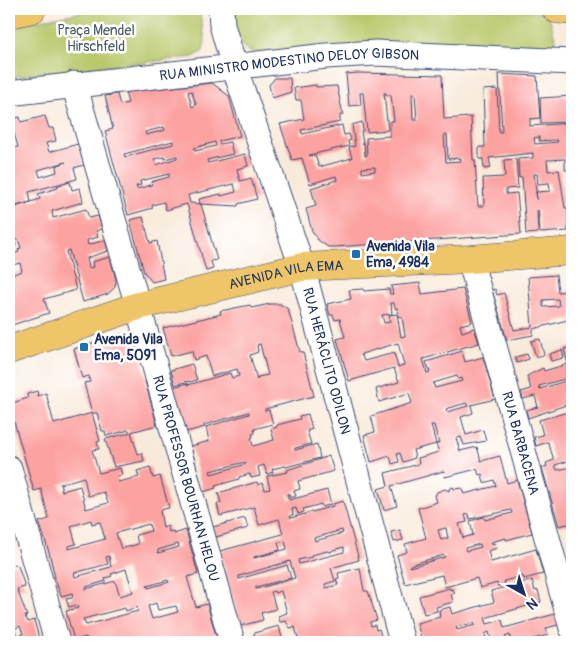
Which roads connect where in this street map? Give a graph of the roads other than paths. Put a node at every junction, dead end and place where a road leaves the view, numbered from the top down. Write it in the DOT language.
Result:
graph roads {
  1 [pos="32,9"];
  2 [pos="556,9"];
  3 [pos="572,11"];
  4 [pos="9,14"];
  5 [pos="219,14"];
  6 [pos="572,62"];
  7 [pos="234,66"];
  8 [pos="74,84"];
  9 [pos="9,93"];
  10 [pos="572,251"];
  11 [pos="470,259"];
  12 [pos="302,267"];
  13 [pos="138,306"];
  14 [pos="9,350"];
  15 [pos="9,468"];
  16 [pos="19,549"];
  17 [pos="572,628"];
  18 [pos="57,642"];
  19 [pos="232,642"];
  20 [pos="402,642"];
  1 -- 4 [label="main road"];
  2 -- 3 [label="main road"];
  5 -- 7 [label="street, RUA HERÁCLITO ODILON"];
  6 -- 7 [label="street, RUA MINISTRO MODESTINO DELOY GIBSON"];
  7 -- 8 [label="street, RUA MINISTRO MODESTINO DELOY GIBSON"];
  7 -- 12 [label="street, RUA HERÁCLITO ODILON"];
  8 -- 9 [label="street, RUA MINISTRO MODESTINO DELOY GIBSON"];
  8 -- 13 [label="street, RUA PROFESSOR BOURHAN HELOU"];
  10 -- 11 [label="main road, AVENIDA VILA EMA"];
  11 -- 12 [label="main road, AVENIDA VILA EMA"];
  11 -- 17 [label="street, RUA BARBACENA"];
  12 -- 13 [label="main road, AVENIDA VILA EMA"];
  12 -- 20 [label="street, RUA HERÁCLITO ODILON"];
  13 -- 14 [label="main road, AVENIDA VILA EMA"];
  13 -- 19 [label="street, RUA PROFESSOR BOURHAN HELOU"];
  15 -- 16 [label="street"];
  16 -- 18 [label="street"];
}
